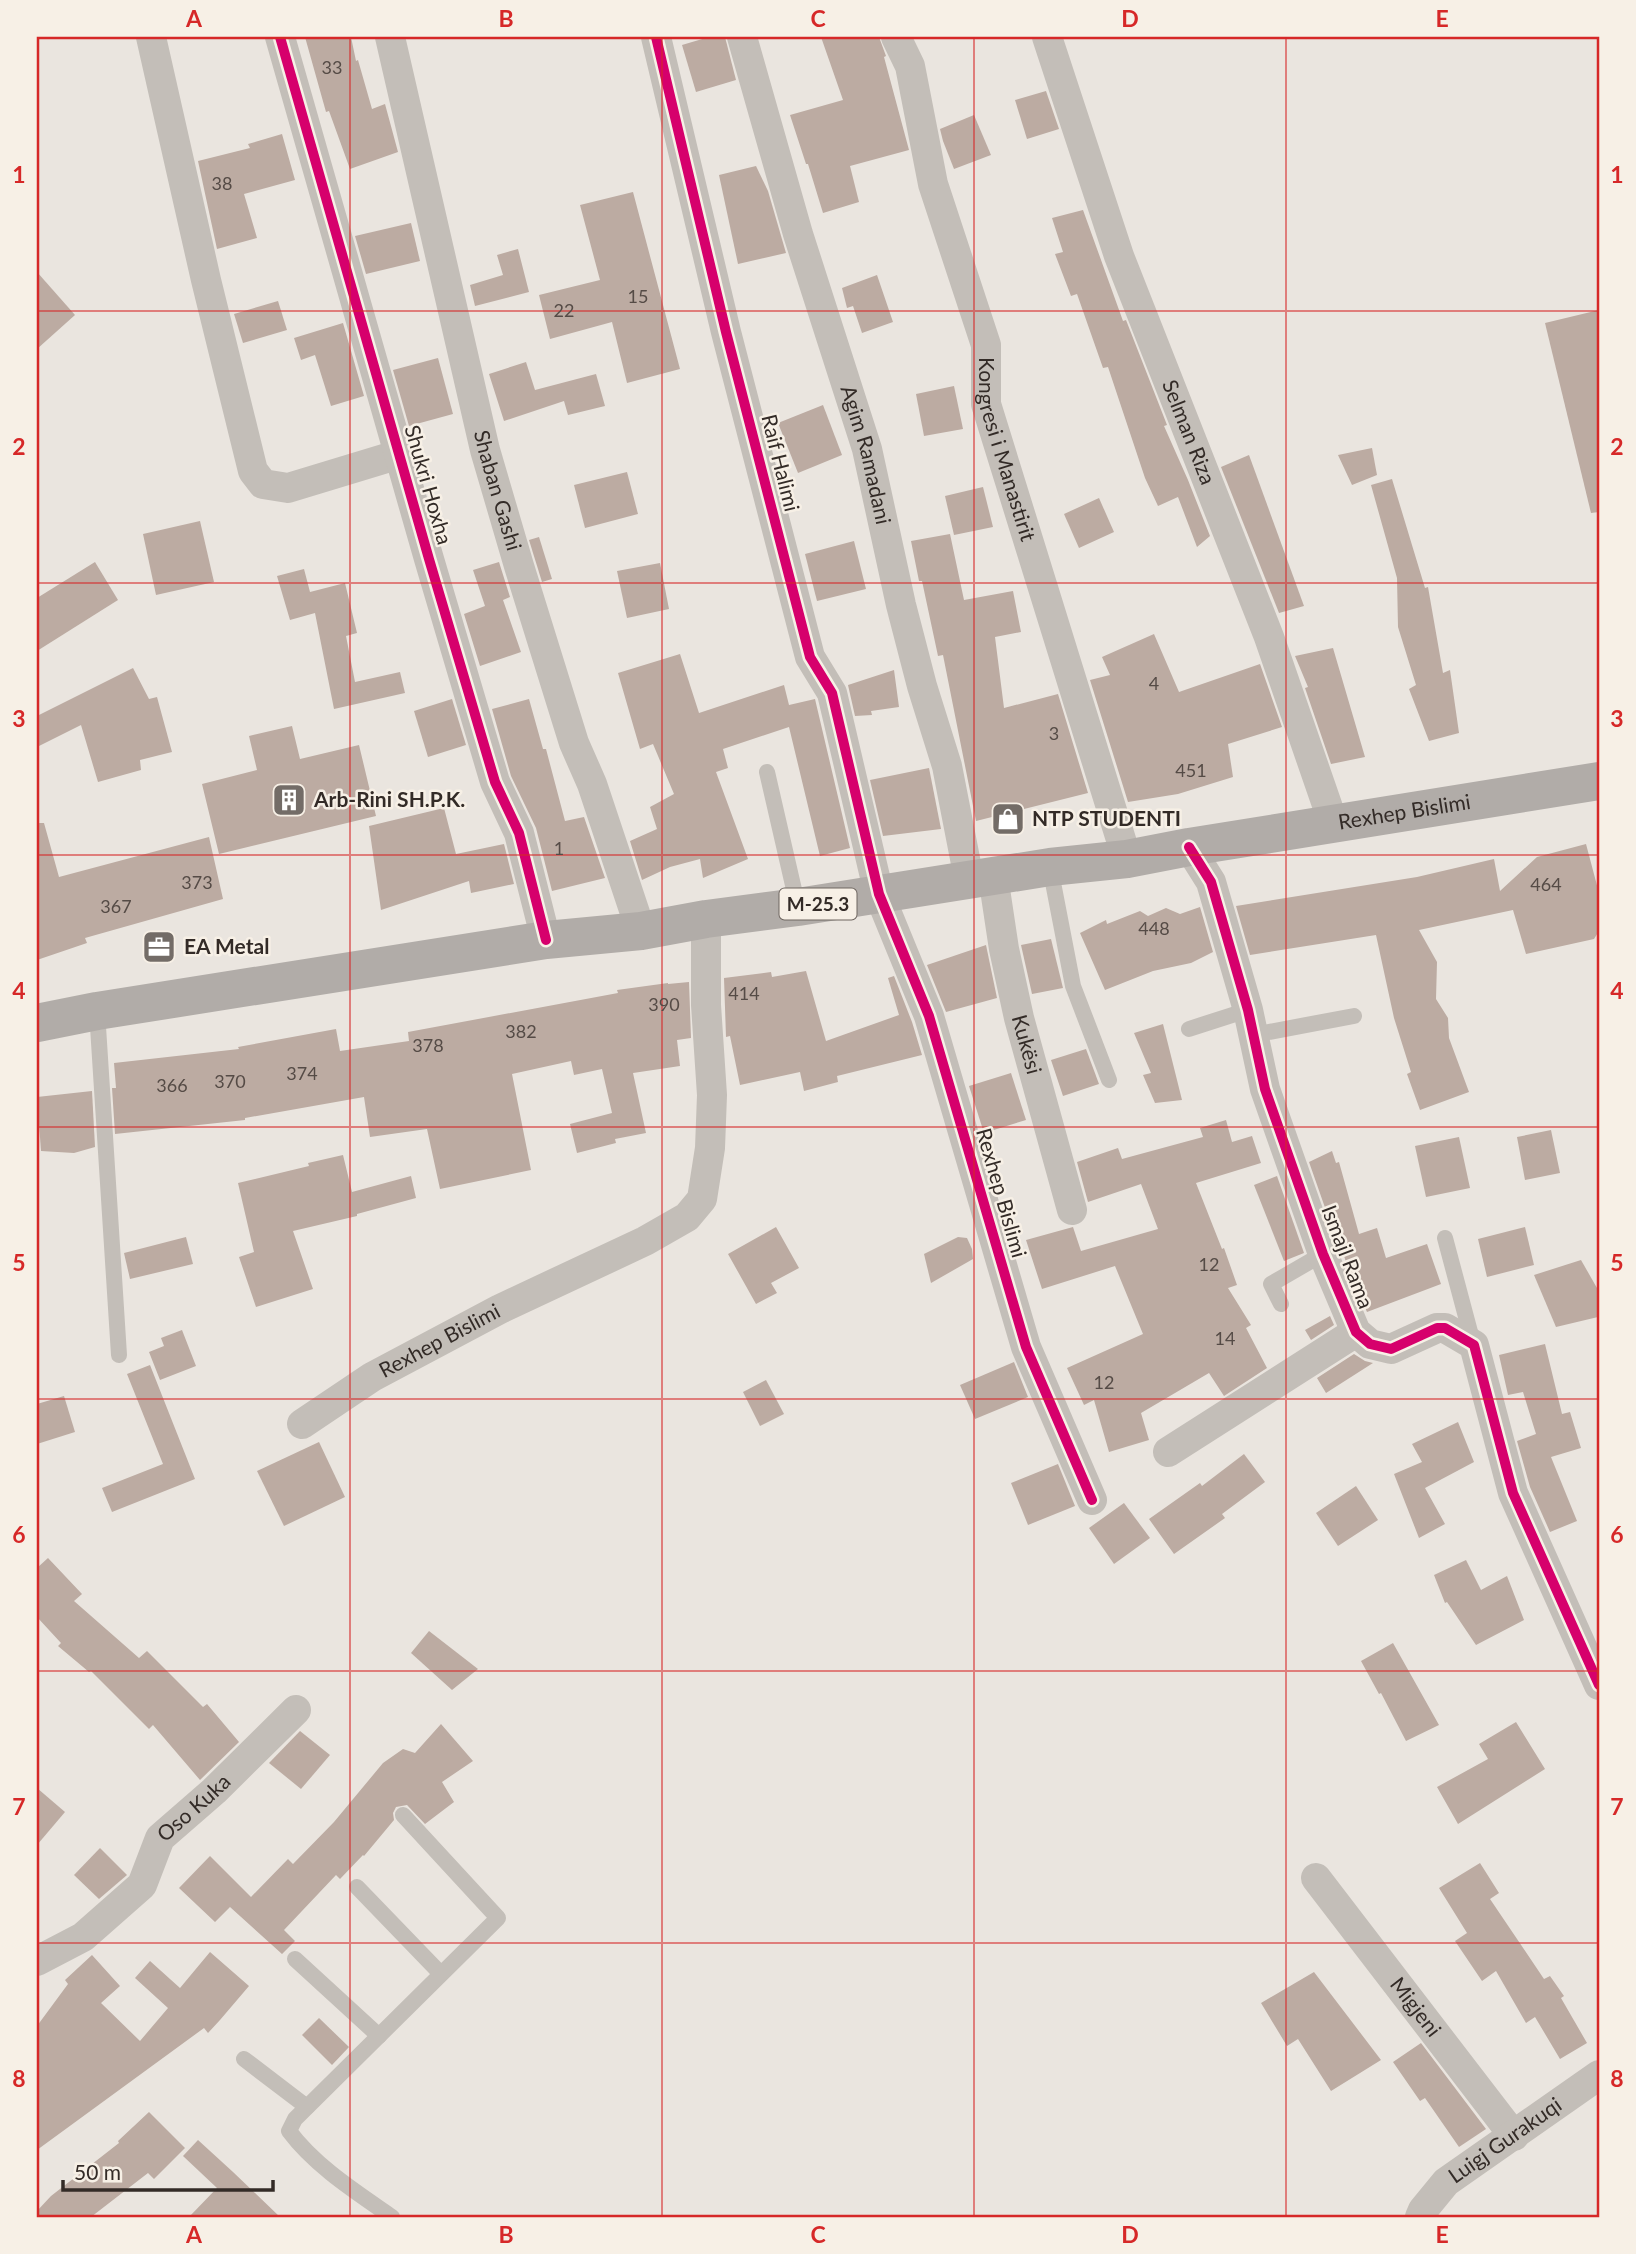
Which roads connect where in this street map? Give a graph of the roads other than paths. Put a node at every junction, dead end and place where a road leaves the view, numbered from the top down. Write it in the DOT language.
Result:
graph roads {
  1 [pos="151,37"];
  2 [pos="280,37"];
  3 [pos="390,37"];
  4 [pos="656,37"];
  5 [pos="742,37"];
  6 [pos="897,37"];
  7 [pos="1047,37"];
  8 [pos="400,454"];
  9 [pos="767,772"];
  10 [pos="1599,781"];
  11 [pos="1334,825"];
  12 [pos="1189,847"];
  13 [pos="1127,859"];
  14 [pos="1050,867"];
  15 [pos="981,878"];
  16 [pos="879,894"];
  17 [pos="798,907"];
  18 [pos="706,919"];
  19 [pos="641,931"];
  20 [pos="545,940"];
  21 [pos="97,1011"];
  22 [pos="1354,1016"];
  23 [pos="37,1023"];
  24 [pos="1251,1023"];
  25 [pos="1189,1029"];
  26 [pos="1109,1080"];
  27 [pos="1072,1210"];
  28 [pos="1445,1238"];
  29 [pos="1324,1254"];
  30 [pos="1281,1304"];
  31 [pos="1356,1332"];
  32 [pos="1474,1345"];
  33 [pos="120,1355"];
  34 [pos="302,1423"];
  35 [pos="1168,1452"];
  36 [pos="1092,1500"];
  37 [pos="1599,1685"];
  38 [pos="296,1710"];
  39 [pos="403,1815"];
  40 [pos="1315,1878"];
  41 [pos="357,1887"];
  42 [pos="295,1959"];
  43 [pos="37,1961"];
  44 [pos="441,1974"];
  45 [pos="379,2036"];
  46 [pos="244,2059"];
  47 [pos="1599,2075"];
  48 [pos="307,2107"];
  49 [pos="1514,2136"];
  50 [pos="393,2217"];
  51 [pos="1420,2217"];
  1 -- 8 [label="street, Shukri Hoxha"];
  2 -- 8 [label="street, Shukri Hoxha"];
  3 -- 19 [label="street, Shaban Gashi"];
  4 -- 16 [label="street, Raif Halimi"];
  5 -- 15 [label="street, Agim Ramadani"];
  6 -- 13 [label="street, Kongresi i Manastirit"];
  7 -- 11 [label="street, Selman Riza"];
  8 -- 20 [label="street, Shukri Hoxha"];
  9 -- 17 [label="lane"];
  10 -- 11 [label="main road, Rexhep Bislimi / M-25.3"];
  11 -- 12 [label="main road, Rexhep Bislimi / M-25.3"];
  12 -- 13 [label="main road, Rexhep Bislimi / M-25.3"];
  12 -- 24 [label="street, Ismajl Rama"];
  13 -- 14 [label="main road, Rexhep Bislimi / M-25.3"];
  14 -- 15 [label="main road, Rexhep Bislimi / M-25.3"];
  14 -- 26 [label="lane"];
  15 -- 16 [label="main road, Rexhep Bislimi / M-25.3"];
  15 -- 27 [label="street, Kukësi"];
  16 -- 17 [label="main road, Rexhep Bislimi / M-25.3"];
  16 -- 36 [label="street, Rexhep Bislimi"];
  17 -- 18 [label="main road, Rexhep Bislimi / M-25.3"];
  18 -- 19 [label="main road, Rexhep Bislimi / M-25.3"];
  18 -- 34 [label="street, Rexhep Bislimi"];
  19 -- 20 [label="main road, Rexhep Bislimi / M-25.3"];
  20 -- 21 [label="main road, Rexhep Bislimi / M-25.3"];
  21 -- 23 [label="main road, Rexhep Bislimi / M-25.3"];
  21 -- 33 [label="lane"];
  22 -- 24 [label="lane"];
  24 -- 25 [label="lane"];
  24 -- 29 [label="street, Ismajl Rama"];
  28 -- 32 [label="lane"];
  29 -- 30 [label="lane"];
  29 -- 31 [label="street, Ismajl Rama"];
  31 -- 32 [label="street, Ismajl Rama"];
  31 -- 35 [label="street, Ismajl Rama"];
  32 -- 37 [label="street"];
  38 -- 43 [label="street, Oso Kuka"];
  39 -- 44 [label="lane"];
  40 -- 49 [label="street, Migjeni"];
  41 -- 44 [label="lane"];
  42 -- 45 [label="lane"];
  44 -- 45 [label="lane"];
  45 -- 48 [label="lane"];
  46 -- 48 [label="lane"];
  47 -- 49 [label="street, Luigj Gurakuqi"];
  48 -- 50 [label="lane"];
  49 -- 51 [label="street, Luigj Gurakuqi"];
}
